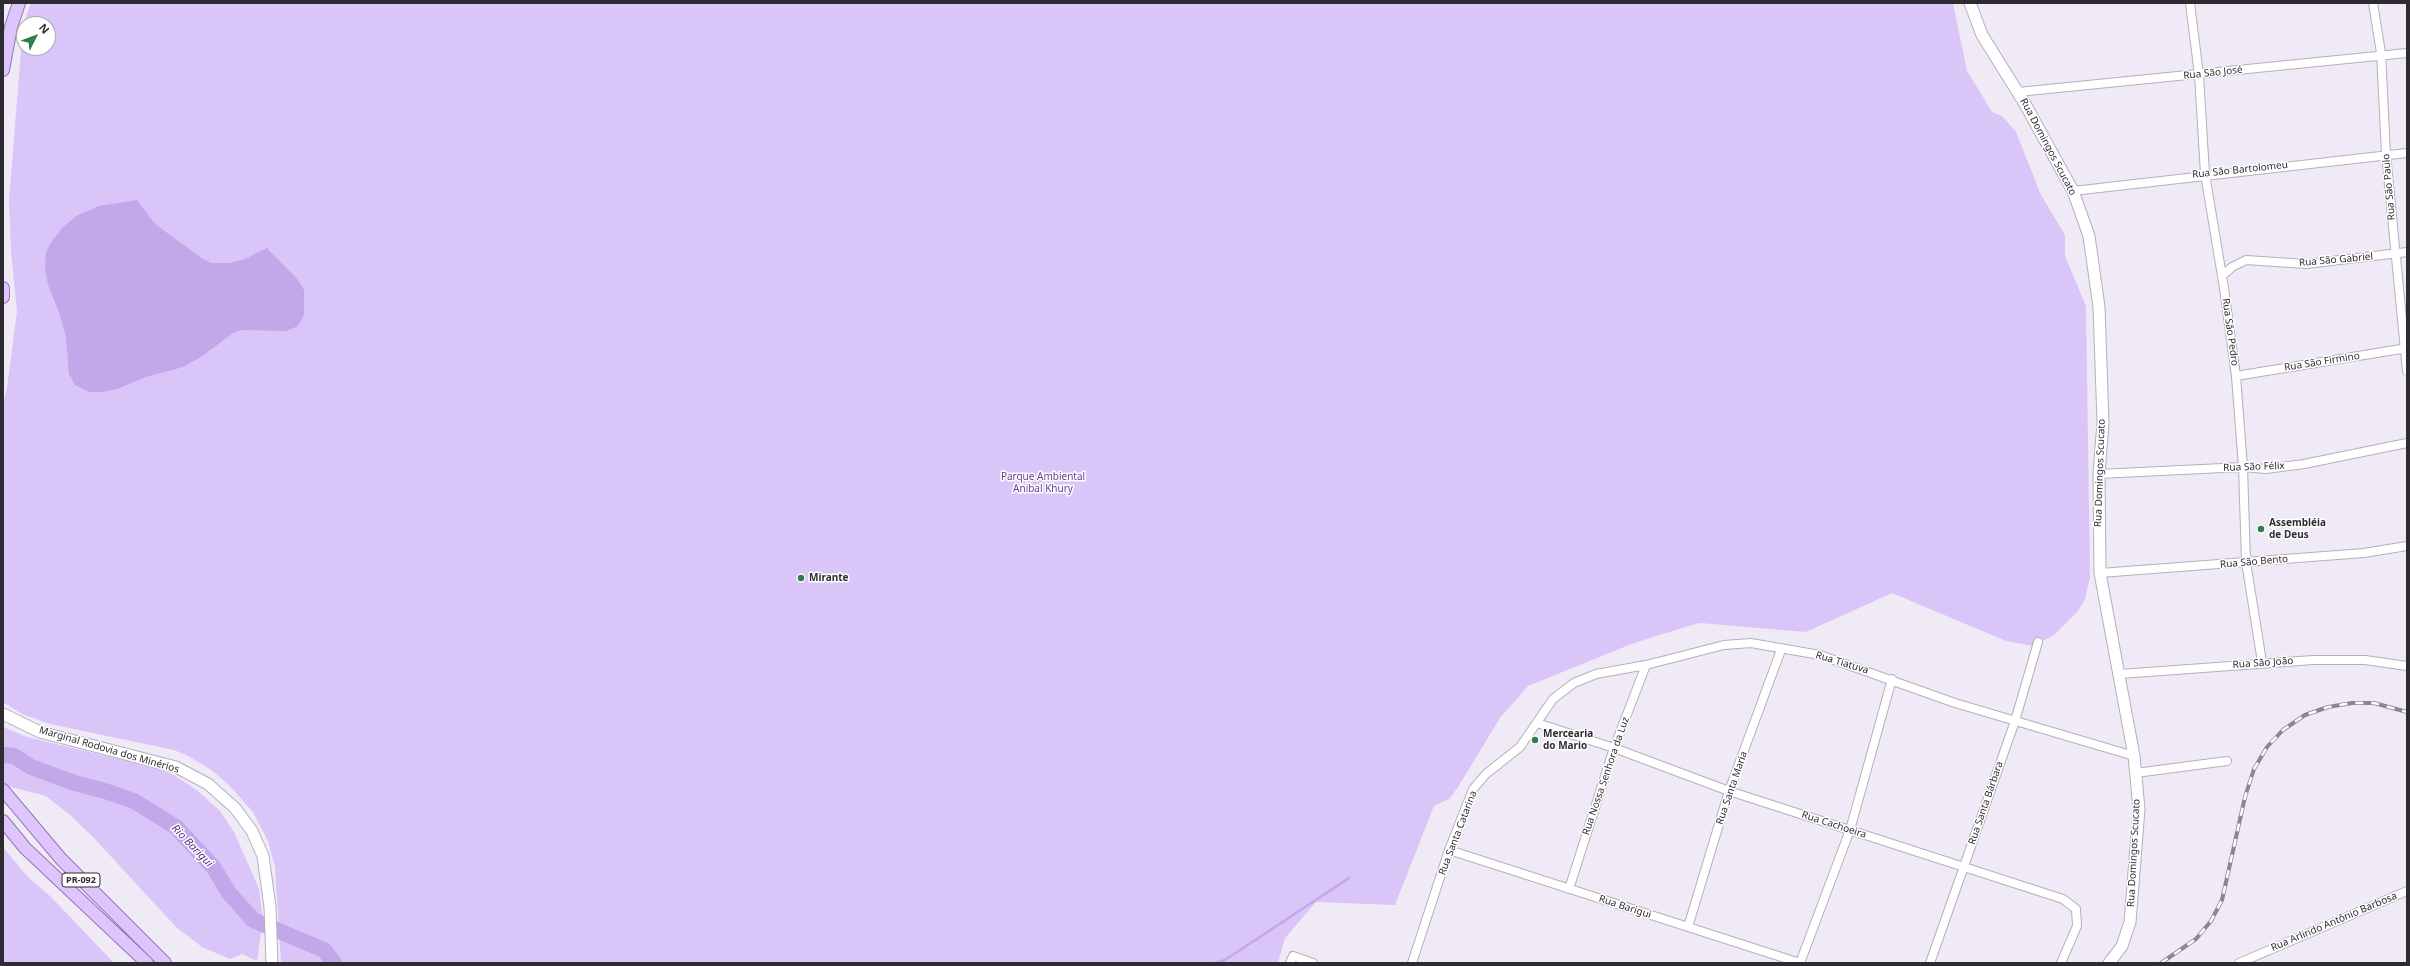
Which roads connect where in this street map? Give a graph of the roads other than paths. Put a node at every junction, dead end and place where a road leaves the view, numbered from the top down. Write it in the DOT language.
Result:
graph roads {
  1 [pos="19,3"];
  2 [pos="1970,3"];
  3 [pos="2190,3"];
  4 [pos="2373,3"];
  5 [pos="2407,53"];
  6 [pos="2381,55"];
  7 [pos="3,70"];
  8 [pos="2200,75"];
  9 [pos="2018,92"];
  10 [pos="2407,153"];
  11 [pos="2386,154"];
  12 [pos="2205,174"];
  13 [pos="2073,191"];
  14 [pos="2407,252"];
  15 [pos="2395,253"];
  16 [pos="2222,276"];
  17 [pos="3,288"];
  18 [pos="3,296"];
  19 [pos="2406,348"];
  20 [pos="2407,371"];
  21 [pos="2236,376"];
  22 [pos="2407,443"];
  23 [pos="2243,467"];
  24 [pos="2100,474"];
  25 [pos="2407,546"];
  26 [pos="2246,562"];
  27 [pos="2100,573"];
  28 [pos="2038,642"];
  29 [pos="1781,650"];
  30 [pos="2262,662"];
  31 [pos="1646,664"];
  32 [pos="2407,666"];
  33 [pos="2120,674"];
  34 [pos="1892,679"];
  35 [pos="3,714"];
  36 [pos="2015,721"];
  37 [pos="1537,723"];
  38 [pos="1614,748"];
  39 [pos="2134,756"];
  40 [pos="2227,761"];
  41 [pos="2136,773"];
  42 [pos="3,790"];
  43 [pos="1729,791"];
  44 [pos="3,821"];
  45 [pos="1850,830"];
  46 [pos="1449,850"];
  47 [pos="1965,866"];
  48 [pos="1568,889"];
  49 [pos="2407,891"];
  50 [pos="1688,927"];
  51 [pos="1292,960"];
  52 [pos="147,963"];
  53 [pos="165,963"];
  54 [pos="272,963"];
  55 [pos="1313,963"];
  56 [pos="1412,963"];
  57 [pos="1800,963"];
  58 [pos="1930,963"];
  59 [pos="2061,963"];
  60 [pos="2109,963"];
  61 [pos="2239,963"];
  1 -- 7 [label="main road"];
  2 -- 9 [label="main road, Rua Domingos Scucato"];
  3 -- 8 [label="street, Rua São Pedro"];
  4 -- 6 [label="street, Rua São Paulo"];
  5 -- 6 [label="street, Rua São José"];
  6 -- 8 [label="street, Rua São José"];
  6 -- 11 [label="street, Rua São Paulo"];
  8 -- 9 [label="street, Rua São José"];
  8 -- 12 [label="street, Rua São Pedro"];
  9 -- 13 [label="main road, Rua Domingos Scucato"];
  10 -- 11 [label="street, Rua São Bartolomeu"];
  11 -- 12 [label="street, Rua São Bartolomeu"];
  11 -- 15 [label="street, Rua São Paulo"];
  12 -- 13 [label="street, Rua São Bartolomeu"];
  12 -- 16 [label="street, Rua São Pedro"];
  13 -- 24 [label="main road, Rua Domingos Scucato"];
  14 -- 15 [label="street, Rua São Gabriel"];
  15 -- 16 [label="street, Rua São Gabriel"];
  15 -- 19 [label="street, Rua São Paulo"];
  16 -- 21 [label="street, Rua São Pedro"];
  17 -- 18 [label="main road"];
  19 -- 20 [label="street, Rua São Paulo"];
  19 -- 21 [label="street, Rua São Firmino"];
  21 -- 23 [label="street, Rua São Pedro"];
  22 -- 23 [label="street, Rua São Félix"];
  23 -- 24 [label="street, Rua São Félix"];
  23 -- 26 [label="street, Rua São Pedro"];
  24 -- 27 [label="main road, Rua Domingos Scucato"];
  25 -- 26 [label="street, Rua São Bento"];
  26 -- 27 [label="street, Rua São Bento"];
  26 -- 30 [label="street, Rua São Pedro"];
  27 -- 33 [label="main road, Rua Domingos Scucato"];
  28 -- 36 [label="street, Rua Santa Bárbara"];
  29 -- 31 [label="street, Rua Tiatuva"];
  29 -- 34 [label="street, Rua Tiatuva"];
  29 -- 43 [label="street, Rua Santa Maria"];
  30 -- 32 [label="street, Rua São João"];
  30 -- 33 [label="street, Rua São João"];
  31 -- 37 [label="street, Rua Tiatuva"];
  31 -- 38 [label="street, Rua Nossa Senhora da Luz"];
  33 -- 39 [label="main road, Rua Domingos Scucato"];
  34 -- 36 [label="street, Rua Tiatuva"];
  34 -- 45 [label="street"];
  35 -- 54 [label="main road, Marginal Rodovia dos Minérios"];
  36 -- 39 [label="street, Rua Tiatuva"];
  36 -- 47 [label="street, Rua Santa Bárbara"];
  37 -- 38 [label="street, Rua Cachoeira"];
  37 -- 46 [label="street, Rua Santa Catarina"];
  38 -- 43 [label="street, Rua Cachoeira"];
  38 -- 48 [label="street, Rua Nossa Senhora da Luz"];
  39 -- 41 [label="main road, Rua Domingos Scucato"];
  40 -- 41 [label="street"];
  41 -- 60 [label="main road, Rua Domingos Scucato"];
  42 -- 53 [label="main road, PR-092"];
  43 -- 45 [label="street, Rua Cachoeira"];
  43 -- 50 [label="street, Rua Santa Maria"];
  44 -- 52 [label="main road, PR-092"];
  45 -- 47 [label="street, Rua Cachoeira"];
  45 -- 57 [label="street"];
  46 -- 48 [label="street, Rua Barigui"];
  46 -- 56 [label="street, Rua Santa Catarina"];
  47 -- 58 [label="street, Rua Santa Bárbara"];
  47 -- 59 [label="street, Rua Cachoeira"];
  48 -- 50 [label="street, Rua Barigui"];
  49 -- 61 [label="street, Rua Arlindo Antônio Barbosa"];
  50 -- 57 [label="street, Rua Barigui"];
  51 -- 55 [label="street"];
}
